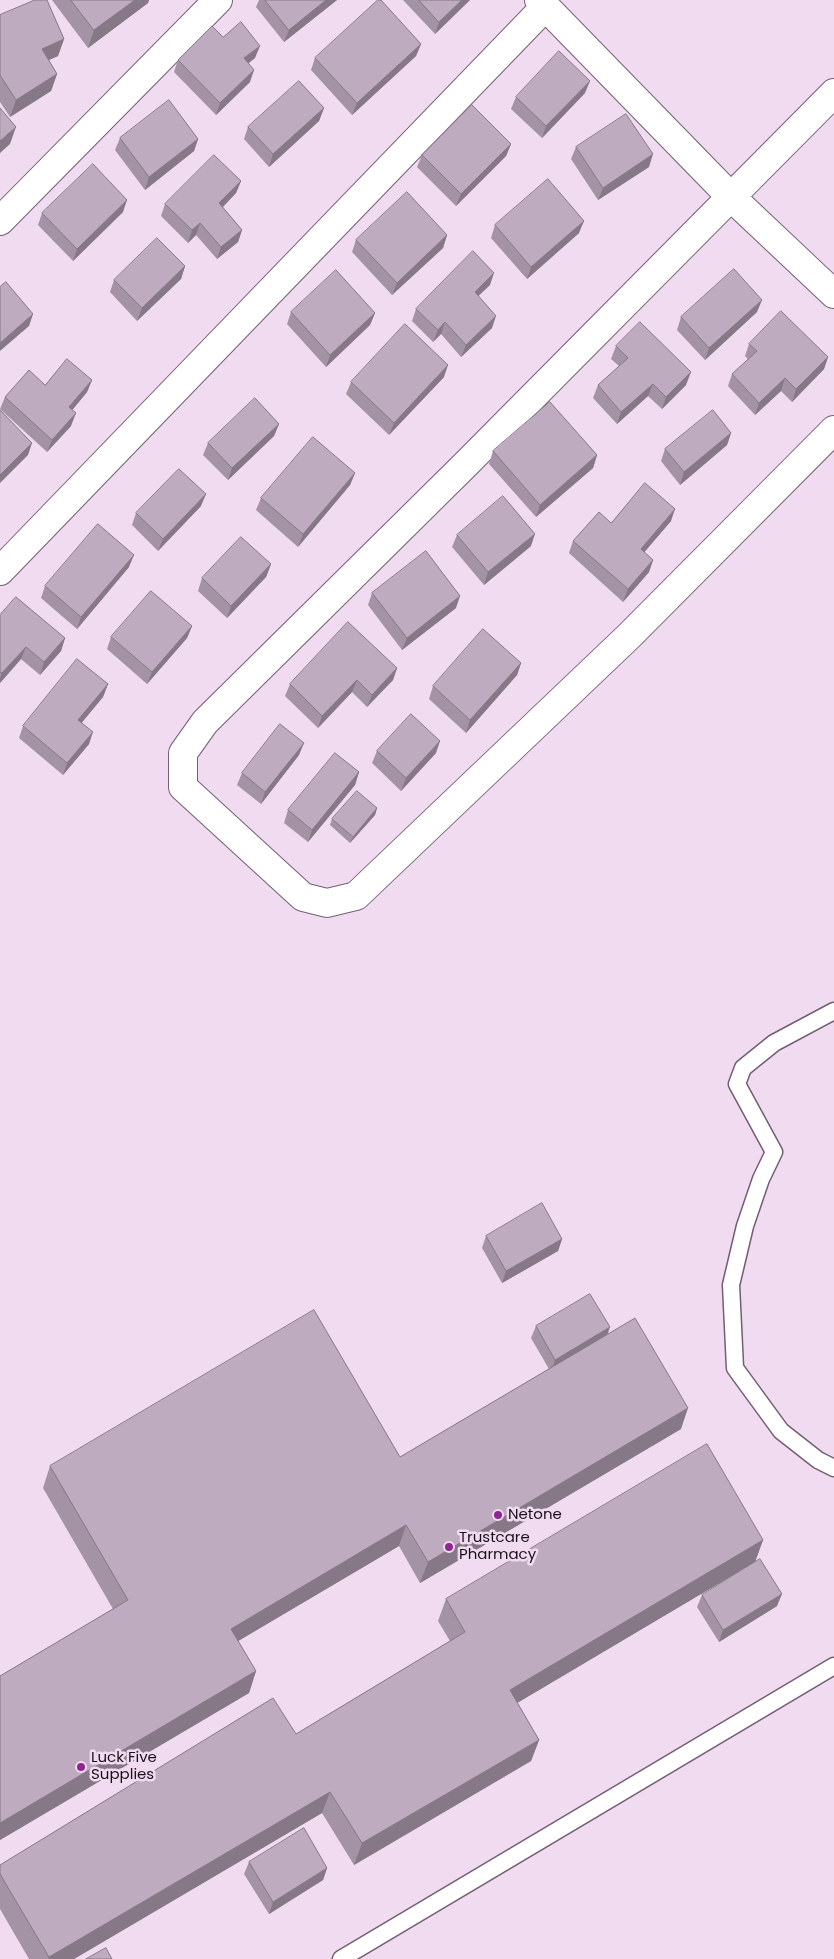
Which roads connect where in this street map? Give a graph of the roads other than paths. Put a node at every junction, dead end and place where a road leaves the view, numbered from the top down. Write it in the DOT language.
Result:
graph roads {
  1 [pos="542,4"];
  2 [pos="202,5"];
  3 [pos="834,93"];
  4 [pos="730,196"];
  5 [pos="0,221"];
  6 [pos="834,294"];
  7 [pos="834,430"];
  8 [pos="0,571"];
  9 [pos="834,1011"];
  10 [pos="834,1468"];
  11 [pos="834,1666"];
  12 [pos="341,1959"];
  1 -- 4 [label="street"];
  1 -- 8 [label="street"];
  2 -- 5 [label="street"];
  3 -- 4 [label="street"];
  4 -- 6 [label="street"];
  4 -- 7 [label="street"];
  9 -- 10 [label="lane"];
  11 -- 12 [label="lane"];
}
